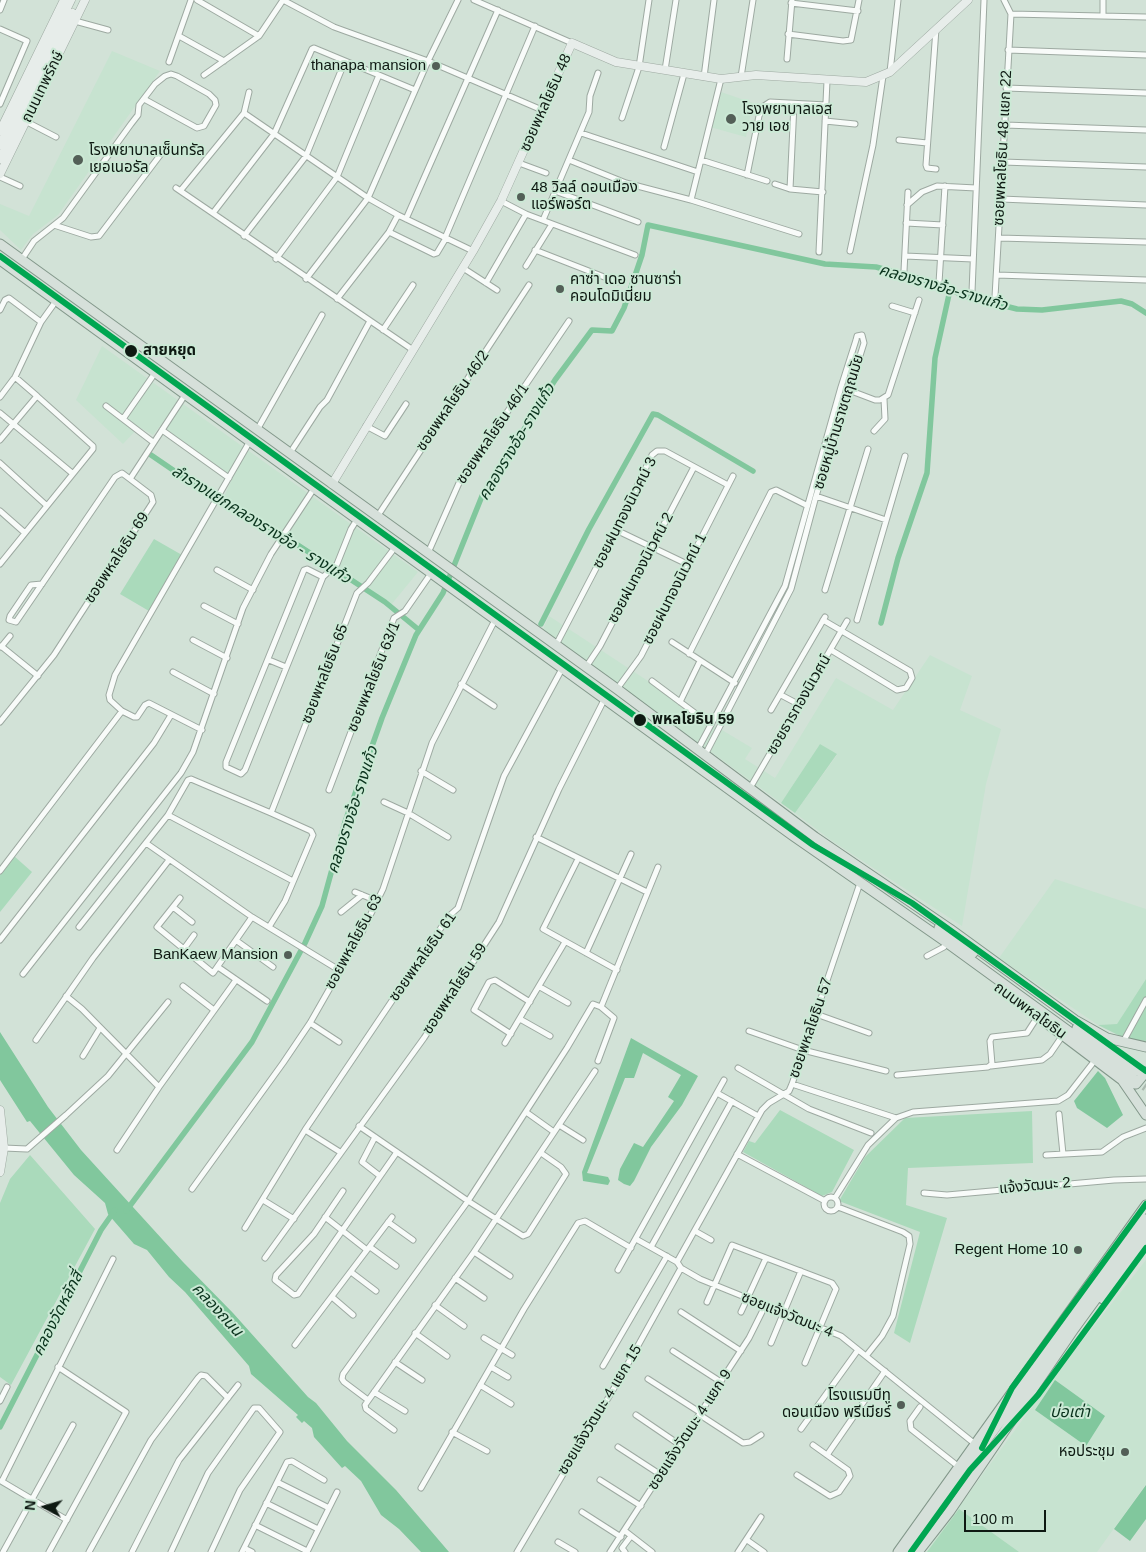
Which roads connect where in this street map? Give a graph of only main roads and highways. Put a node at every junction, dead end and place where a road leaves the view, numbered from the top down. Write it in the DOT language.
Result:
graph roads {
  1 [pos="0,244"];
  2 [pos="0,260"];
  3 [pos="329,482"];
  4 [pos="318,489"];
  5 [pos="535,630"];
  6 [pos="528,641"];
  7 [pos="913,906"];
  8 [pos="906,915"];
  9 [pos="1146,1047"];
  10 [pos="1139,1074"];
  11 [pos="1122,1080"];
  12 [pos="1146,1099"];
  13 [pos="1146,1114"];
  14 [pos="1146,1206"];
  15 [pos="1146,1219"];
  16 [pos="1146,1230"];
  17 [pos="1146,1241"];
  18 [pos="1056,1358"];
  19 [pos="898,1552"];
  20 [pos="906,1552"];
  21 [pos="918,1552"];
  1 -- 3 [label="main road, ถนนพหลโยธิน"];
  2 -- 4 [label="main road, ถนนพหลโยธิน"];
  3 -- 4 [label="main road"];
  3 -- 5 [label="main road, ถนนพหลโยธิน"];
  4 -- 6 [label="main road, ถนนพหลโยธิน"];
  5 -- 6 [label="main road"];
  5 -- 7 [label="main road, ถนนพหลโยธิน"];
  6 -- 8 [label="main road, ถนนพหลโยธิน"];
  7 -- 9 [label="main road, ถนนพหลโยธิน"];
  7 -- 10 [label="main road, ถนนพหลโยธิน"];
  8 -- 10 [label="main road, ถนนพหลโยธิน"];
  8 -- 11 [label="main road, ถนนพหลโยธิน"];
  10 -- 11 [label="main road"];
  11 -- 13 [label="main road, ถนนพหลโยธิน"];
  12 -- 13 [label="main road"];
  14 -- 19 [label="main road"];
  15 -- 20 [label="main road"];
  16 -- 18 [label="main road"];
  17 -- 18 [label="main road"];
  18 -- 21 [label="main road"];
}
